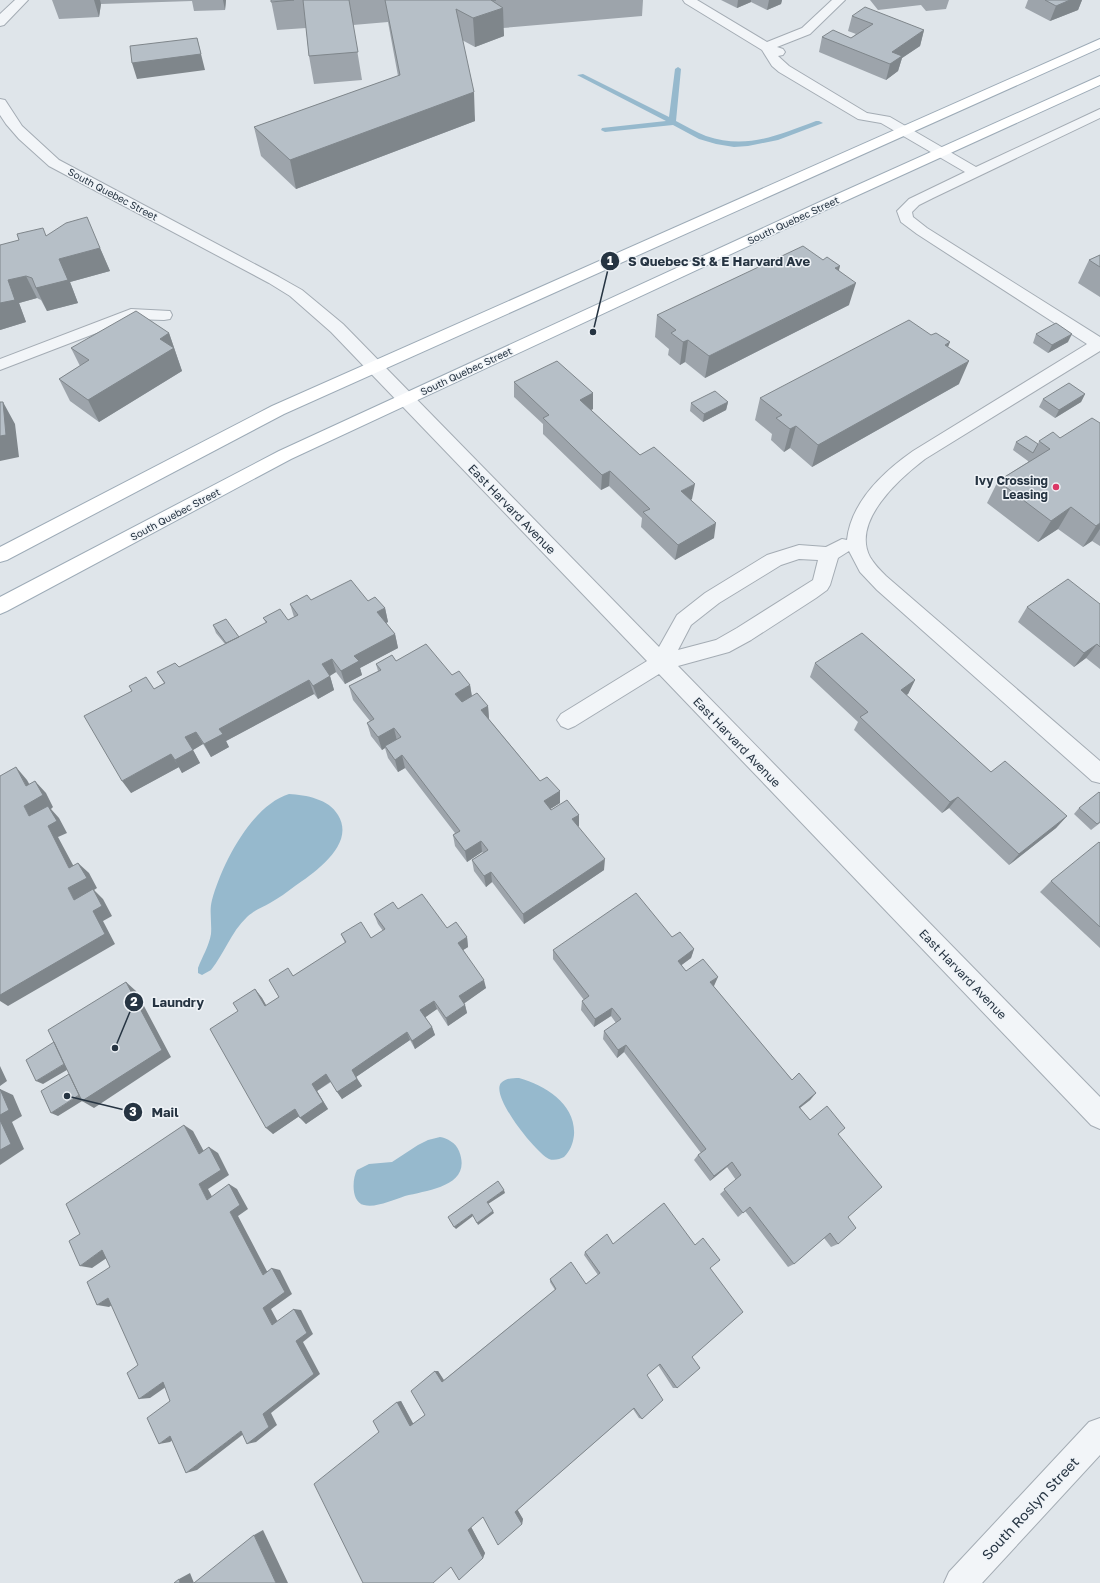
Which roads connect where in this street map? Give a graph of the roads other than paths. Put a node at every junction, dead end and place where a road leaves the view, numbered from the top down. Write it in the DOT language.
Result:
graph roads {
  1 [pos="22,0"];
  2 [pos="689,0"];
  3 [pos="839,0"];
  4 [pos="0,22"];
  5 [pos="1100,43"];
  6 [pos="766,47"];
  7 [pos="792,57"];
  8 [pos="1100,80"];
  9 [pos="0,104"];
  10 [pos="875,106"];
  11 [pos="1100,113"];
  12 [pos="886,120"];
  13 [pos="903,131"];
  14 [pos="940,152"];
  15 [pos="975,172"];
  16 [pos="164,315"];
  17 [pos="0,365"];
  18 [pos="376,367"];
  19 [pos="407,399"];
  20 [pos="855,539"];
  21 [pos="829,554"];
  22 [pos="0,555"];
  23 [pos="0,606"];
  24 [pos="661,663"];
  25 [pos="568,720"];
  26 [pos="1100,774"];
  27 [pos="1100,1116"];
  28 [pos="1100,1432"];
  29 [pos="960,1583"];
  1 -- 4 [label="street"];
  2 -- 6 [label="street"];
  3 -- 6 [label="street"];
  5 -- 13 [label="main road"];
  6 -- 7 [label="street"];
  6 -- 12 [label="street"];
  8 -- 14 [label="main road, South Quebec Street"];
  9 -- 18 [label="street, South Quebec Street"];
  10 -- 12 [label="street"];
  11 -- 15 [label="street"];
  12 -- 13 [label="street"];
  13 -- 14 [label="street"];
  13 -- 18 [label="main road"];
  14 -- 15 [label="street"];
  14 -- 19 [label="main road, South Quebec Street"];
  15 -- 20 [label="street"];
  16 -- 17 [label="street"];
  18 -- 19 [label="street, East Harvard Avenue"];
  18 -- 22 [label="main road"];
  19 -- 23 [label="main road, South Quebec Street"];
  19 -- 24 [label="street, East Harvard Avenue"];
  20 -- 21 [label="street"];
  20 -- 26 [label="street"];
  21 -- 24 [label="street"];
  21 -- 24 [label="street"];
  24 -- 25 [label="street"];
  24 -- 27 [label="street, East Harvard Avenue"];
  28 -- 29 [label="street, South Roslyn Street"];
}
